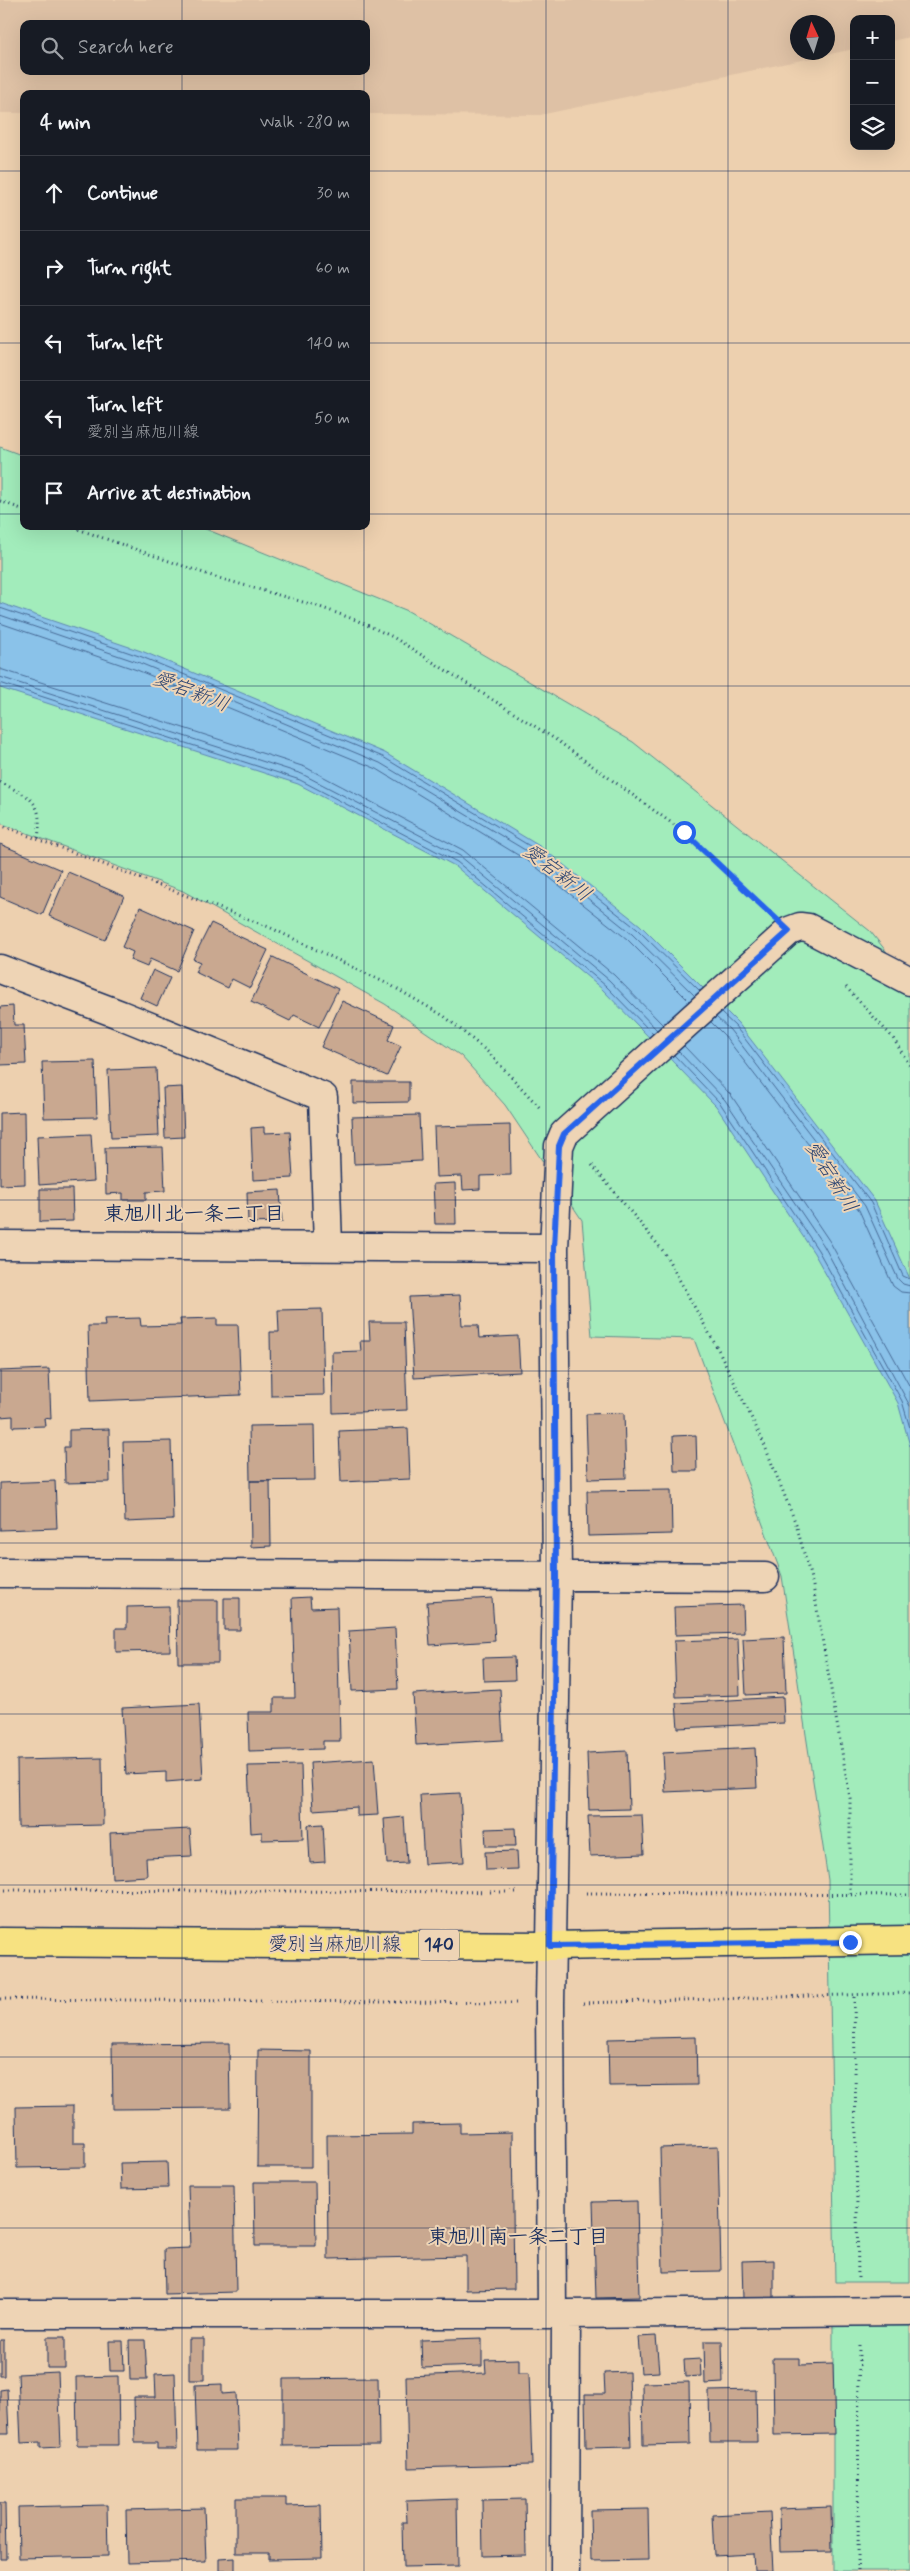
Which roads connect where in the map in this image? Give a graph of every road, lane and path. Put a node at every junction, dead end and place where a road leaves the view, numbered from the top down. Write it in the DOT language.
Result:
graph roads {
  1 [pos="0,501"];
  2 [pos="20,508"];
  3 [pos="80,530"];
  4 [pos="0,782"];
  5 [pos="38,839"];
  6 [pos="782,936"];
  7 [pos="0,969"];
  8 [pos="839,980"];
  9 [pos="910,981"];
  10 [pos="910,1066"];
  11 [pos="0,1245"];
  12 [pos="328,1246"];
  13 [pos="554,1248"];
  14 [pos="0,1573"];
  15 [pos="556,1577"];
  16 [pos="765,1577"];
  17 [pos="0,1890"];
  18 [pos="552,1892"];
  19 [pos="910,1895"];
  20 [pos="910,1940"];
  21 [pos="0,1942"];
  22 [pos="550,1946"];
  23 [pos="910,1993"];
  24 [pos="0,1999"];
  25 [pos="550,2004"];
  26 [pos="910,2311"];
  27 [pos="0,2314"];
  28 [pos="559,2314"];
  29 [pos="565,2571"];
  1 -- 2 [label="path"];
  3 -- 6 [label="path"];
  4 -- 5 [label="path"];
  6 -- 9 [label="street"];
  6 -- 13 [label="street"];
  7 -- 12 [label="street"];
  8 -- 10 [label="path"];
  11 -- 12 [label="street"];
  12 -- 13 [label="street"];
  13 -- 15 [label="street"];
  14 -- 15 [label="street"];
  15 -- 16 [label="street"];
  15 -- 18 [label="street"];
  17 -- 18 [label="path"];
  18 -- 19 [label="path"];
  18 -- 22 [label="street"];
  20 -- 22 [label="main road, 愛別当麻旭川線 / 140"];
  21 -- 22 [label="main road, 愛別当麻旭川線 / 140"];
  22 -- 25 [label="street"];
  23 -- 25 [label="path"];
  24 -- 25 [label="path"];
  25 -- 28 [label="street"];
  26 -- 28 [label="street"];
  27 -- 28 [label="street"];
  28 -- 29 [label="street"];
}
